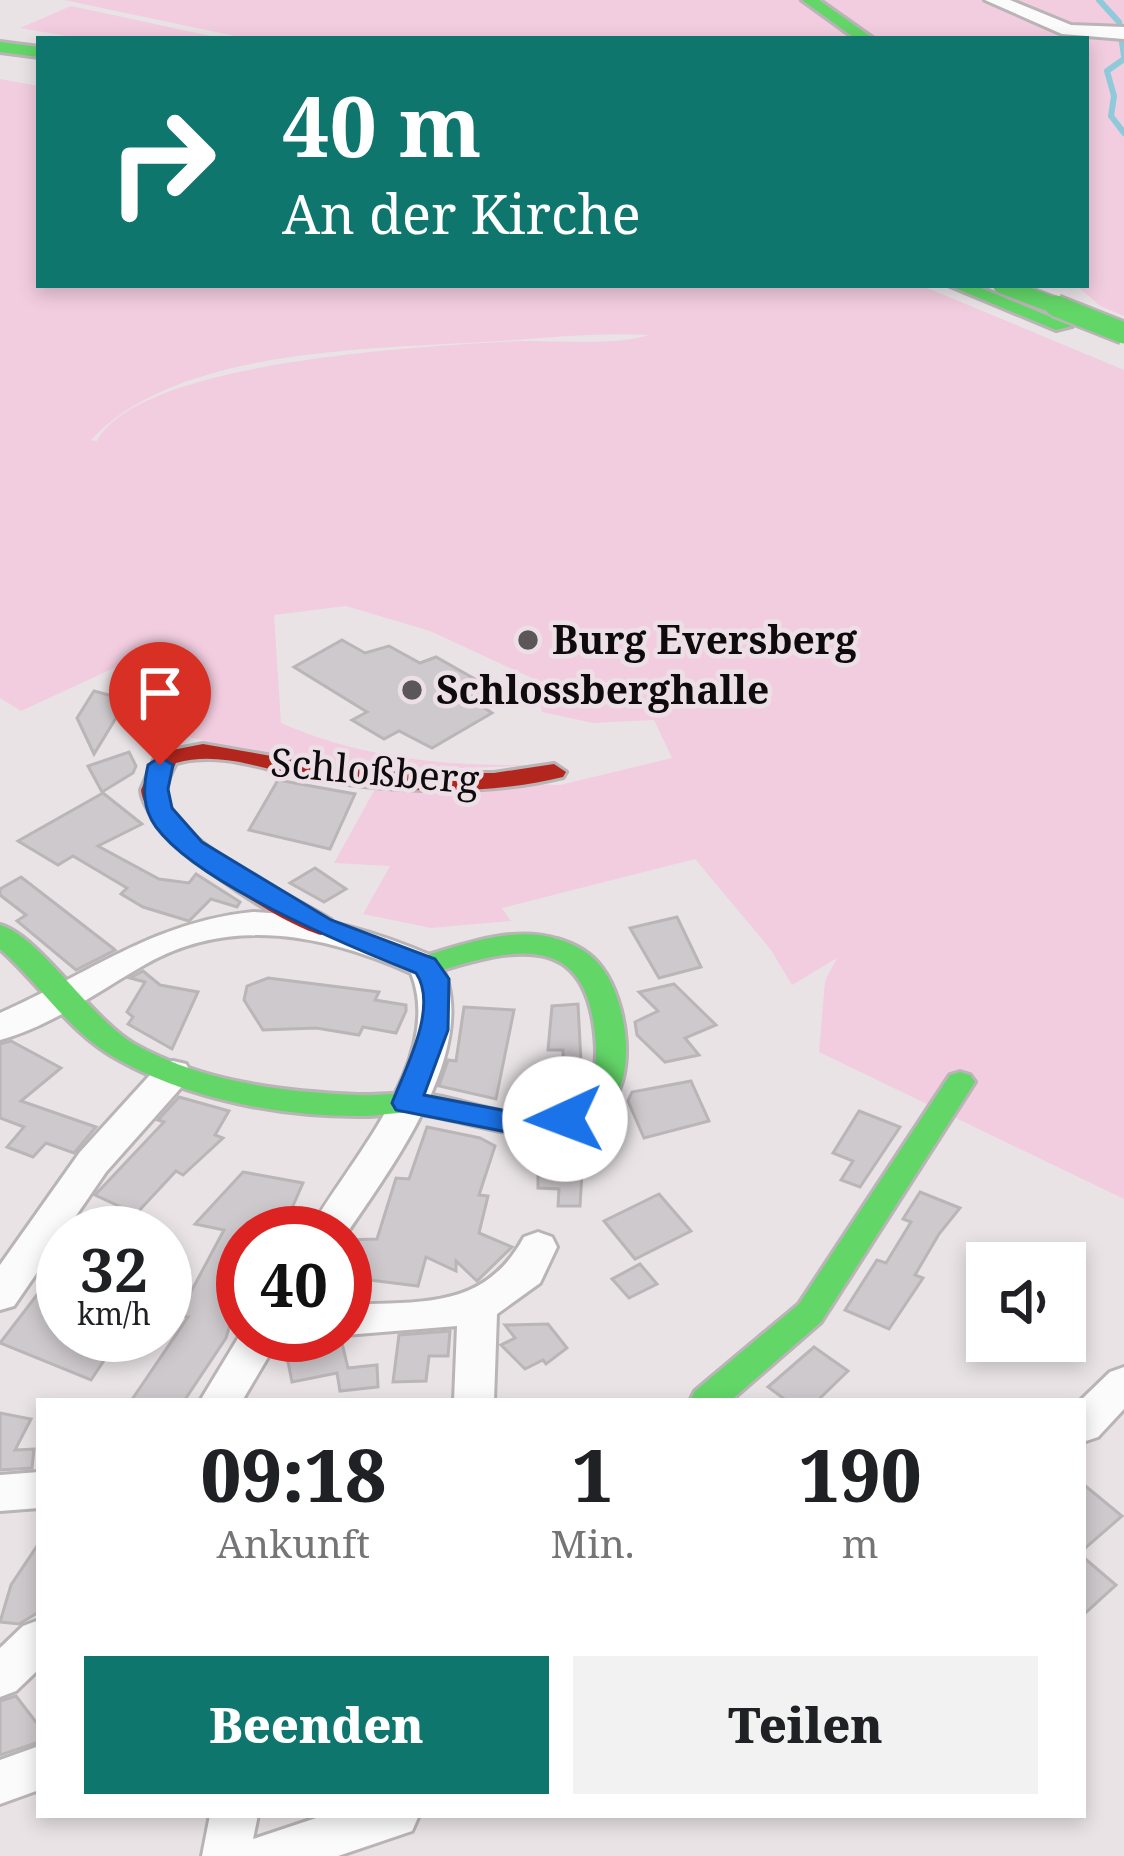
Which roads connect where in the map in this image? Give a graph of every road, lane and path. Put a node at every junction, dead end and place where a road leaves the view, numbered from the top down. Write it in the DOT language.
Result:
graph roads {
  1 [pos="809,0"];
  2 [pos="994,0"];
  3 [pos="1124,33"];
  4 [pos="0,36"];
  5 [pos="862,36"];
  6 [pos="36,41"];
  7 [pos="0,47"];
  8 [pos="36,52"];
  9 [pos="964,288"];
  10 [pos="1009,288"];
  11 [pos="1065,288"];
  12 [pos="1124,333"];
  13 [pos="1124,349"];
  14 [pos="554,772"];
  15 [pos="321,926"];
  16 [pos="0,934"];
  17 [pos="425,966"];
  18 [pos="64,1000"];
  19 [pos="0,1028"];
  20 [pos="172,1073"];
  21 [pos="960,1082"];
  22 [pos="406,1103"];
  23 [pos="343,1206"];
  24 [pos="538,1247"];
  25 [pos="0,1294"];
  26 [pos="478,1305"];
  27 [pos="372,1317"];
  28 [pos="244,1362"];
  29 [pos="1124,1383"];
  30 [pos="222,1398"];
  31 [pos="474,1398"];
  32 [pos="711,1398"];
  33 [pos="1086,1422"];
  34 [pos="36,1490"];
  35 [pos="0,1493"];
  36 [pos="36,1643"];
  37 [pos="0,1677"];
  38 [pos="36,1769"];
  39 [pos="0,1782"];
  40 [pos="233,1818"];
  41 [pos="386,1818"];
  42 [pos="226,1856"];
  43 [pos="268,1856"];
  1 -- 5 [label="main road"];
  2 -- 3 [label="street"];
  4 -- 6 [label="main road"];
  7 -- 8 [label="main road"];
  9 -- 13 [label="main road"];
  10 -- 12 [label="main road, bridge"];
  11 -- 13 [label="main road"];
  14 -- 15 [label="main road, Schloßberg"];
  15 -- 17 [label="street"];
  15 -- 18 [label="street"];
  16 -- 18 [label="main road"];
  17 -- 22 [label="street"];
  17 -- 22 [label="main road"];
  18 -- 19 [label="street"];
  18 -- 20 [label="main road"];
  20 -- 22 [label="main road"];
  20 -- 25 [label="street"];
  21 -- 32 [label="main road"];
  22 -- 23 [label="street"];
  24 -- 26 [label="street"];
  26 -- 27 [label="street"];
  26 -- 31 [label="street"];
  28 -- 30 [label="street"];
  29 -- 33 [label="street"];
  34 -- 35 [label="street"];
  36 -- 37 [label="street"];
  38 -- 39 [label="street"];
  40 -- 42 [label="street"];
  41 -- 43 [label="street"];
}
